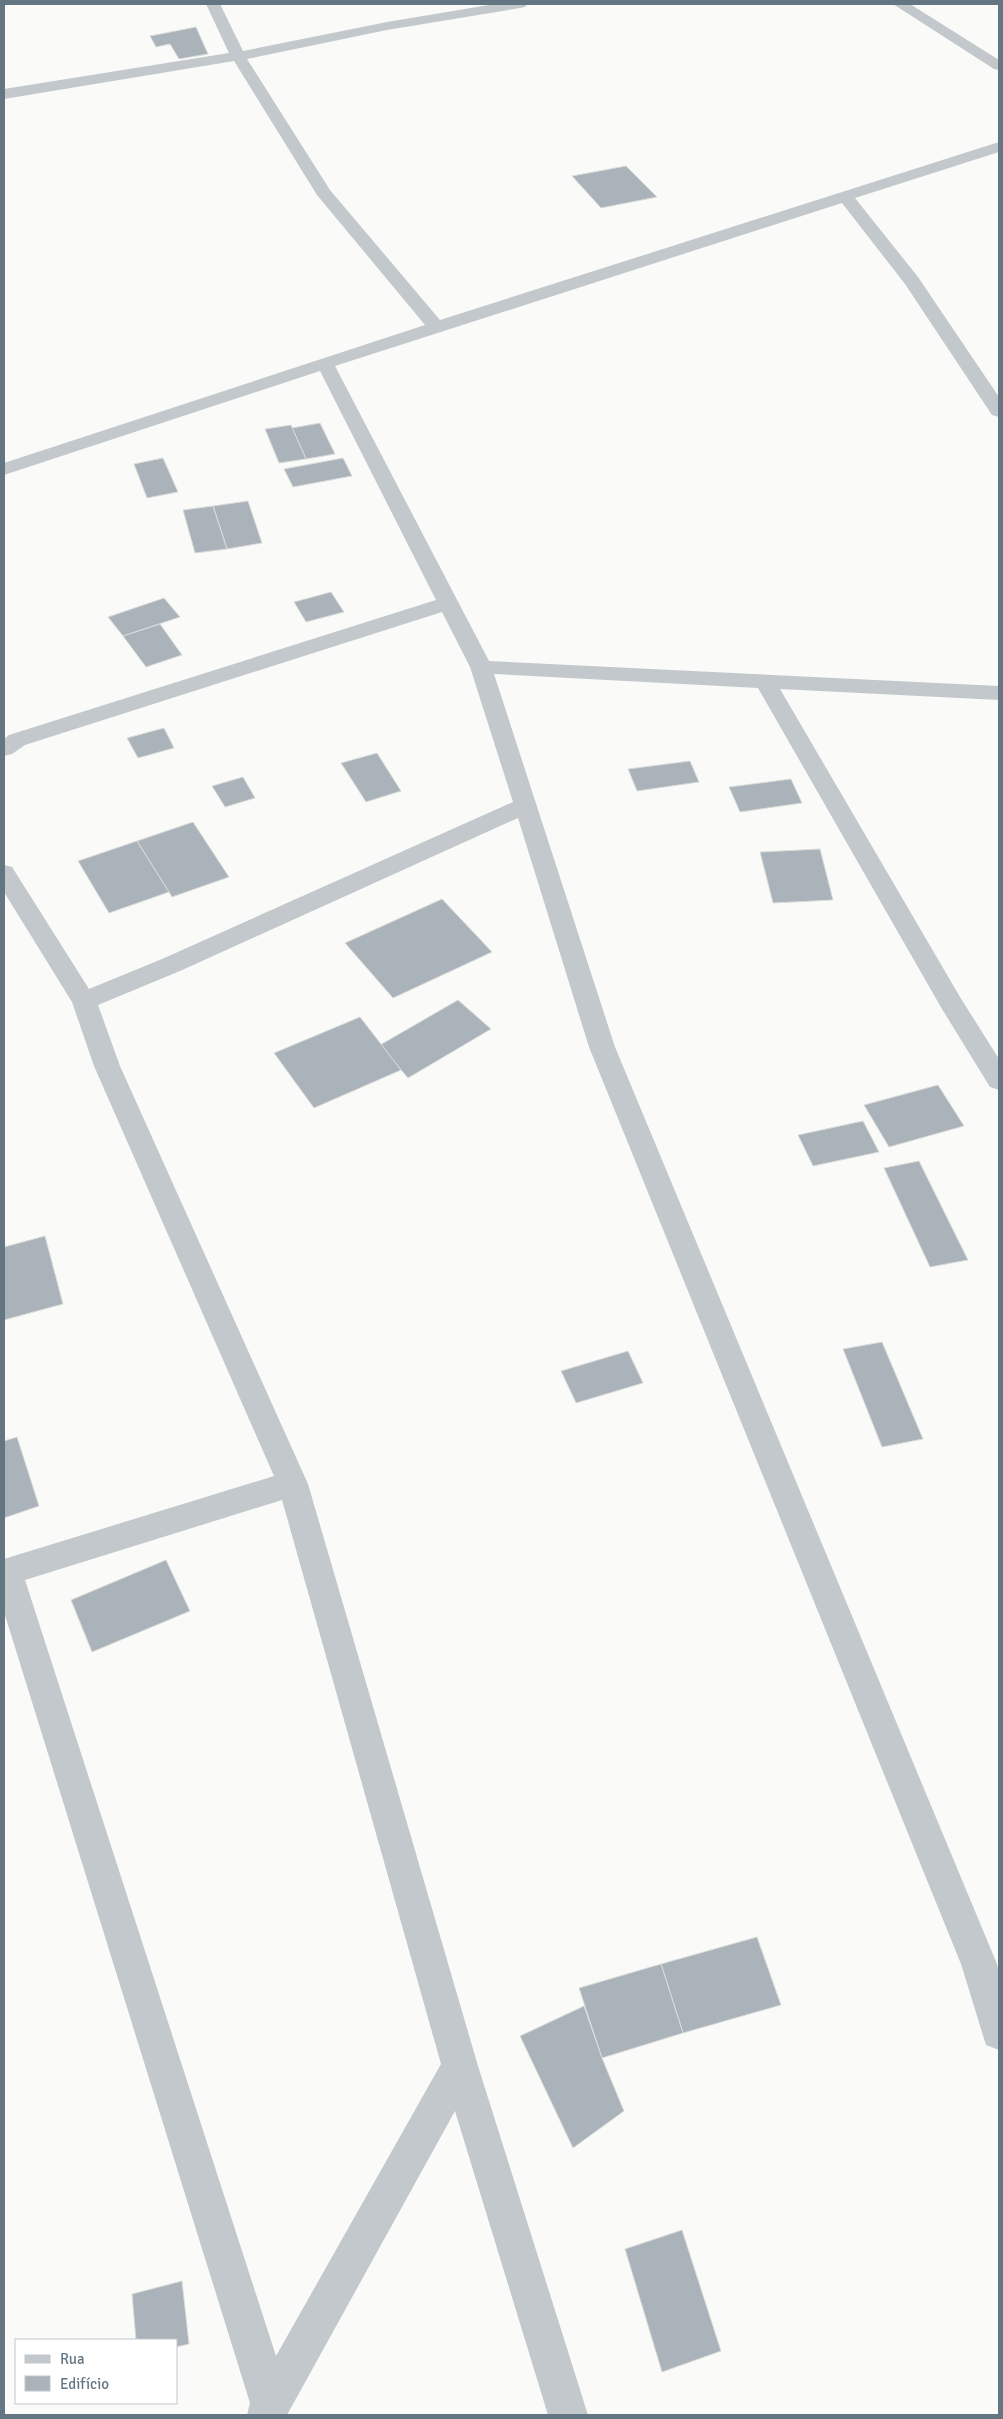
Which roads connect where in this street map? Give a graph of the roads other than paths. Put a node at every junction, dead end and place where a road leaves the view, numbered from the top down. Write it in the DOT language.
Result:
graph roads {
  1 [pos="213,4"];
  2 [pos="520,4"];
  3 [pos="900,4"];
  4 [pos="966,44"];
  5 [pos="999,51"];
  6 [pos="238,56"];
  7 [pos="999,66"];
  8 [pos="4,94"];
  9 [pos="999,147"];
  10 [pos="845,196"];
  11 [pos="436,327"];
  12 [pos="325,362"];
  13 [pos="999,411"];
  14 [pos="4,469"];
  15 [pos="448,603"];
  16 [pos="481,667"];
  17 [pos="765,681"];
  18 [pos="999,693"];
  19 [pos="4,749"];
  20 [pos="525,806"];
  21 [pos="4,873"];
  22 [pos="84,1000"];
  23 [pos="999,1080"];
  24 [pos="293,1484"];
  25 [pos="5,1572"];
  26 [pos="999,2032"];
  27 [pos="460,2066"];
  28 [pos="268,2410"];
  29 [pos="568,2415"];
  1 -- 6 [label="street"];
  2 -- 6 [label="street"];
  3 -- 4 [label="street"];
  4 -- 5 [label="street"];
  4 -- 7 [label="street"];
  6 -- 8 [label="street"];
  6 -- 11 [label="street"];
  9 -- 10 [label="street"];
  10 -- 11 [label="street"];
  10 -- 13 [label="street"];
  11 -- 12 [label="street"];
  12 -- 14 [label="street"];
  12 -- 15 [label="street"];
  15 -- 16 [label="street"];
  15 -- 19 [label="street"];
  16 -- 17 [label="street"];
  16 -- 20 [label="street"];
  17 -- 18 [label="street"];
  17 -- 23 [label="street"];
  20 -- 22 [label="street"];
  20 -- 26 [label="street"];
  21 -- 22 [label="street"];
  22 -- 24 [label="street"];
  24 -- 25 [label="street"];
  24 -- 27 [label="street"];
  25 -- 28 [label="street"];
  27 -- 28 [label="street"];
  27 -- 29 [label="street"];
}
